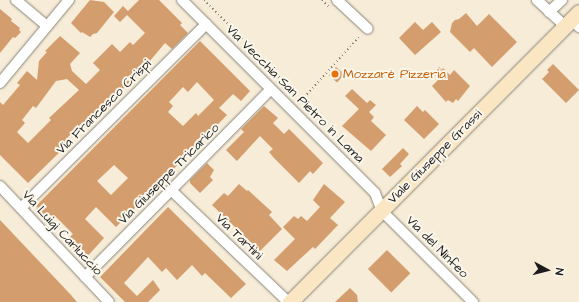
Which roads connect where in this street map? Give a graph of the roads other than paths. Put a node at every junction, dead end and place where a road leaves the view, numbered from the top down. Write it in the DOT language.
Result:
graph roads {
  1 [pos="16,0"];
  2 [pos="69,0"];
  3 [pos="182,0"];
  4 [pos="337,0"];
  5 [pos="537,0"];
  6 [pos="562,0"];
  7 [pos="549,12"];
  8 [pos="574,21"];
  9 [pos="206,24"];
  10 [pos="47,26"];
  11 [pos="368,29"];
  12 [pos="0,83"];
  13 [pos="271,89"];
  14 [pos="0,186"];
  15 [pos="171,190"];
  16 [pos="21,208"];
  17 [pos="382,211"];
  18 [pos="85,276"];
  19 [pos="104,300"];
  20 [pos="289,302"];
  21 [pos="473,302"];
  1 -- 10 [label="street"];
  2 -- 10 [label="street"];
  3 -- 9 [label="street, Via Vecchia San Pietro in Lama"];
  4 -- 11 [label="street"];
  5 -- 7 [label="street"];
  6 -- 7 [label="street"];
  7 -- 8 [label="street"];
  8 -- 17 [label="main road, Viale Giuseppe Grassi"];
  9 -- 13 [label="street, Via Vecchia San Pietro in Lama"];
  9 -- 16 [label="street, Via Francesco Crispi"];
  10 -- 12 [label="street"];
  13 -- 15 [label="street, Via Giuseppe Tricarico"];
  13 -- 17 [label="street, Via Vecchia San Pietro in Lama"];
  14 -- 16 [label="street, Via Luigi Carluccio"];
  15 -- 18 [label="street, Via Giuseppe Tricarico"];
  15 -- 20 [label="street, Via Tartini"];
  16 -- 18 [label="street, Via Luigi Carluccio"];
  17 -- 20 [label="main road, Viale Giuseppe Grassi"];
  17 -- 21 [label="street, Via del Ninfeo"];
  18 -- 19 [label="street, Via Luigi Carluccio"];
}
